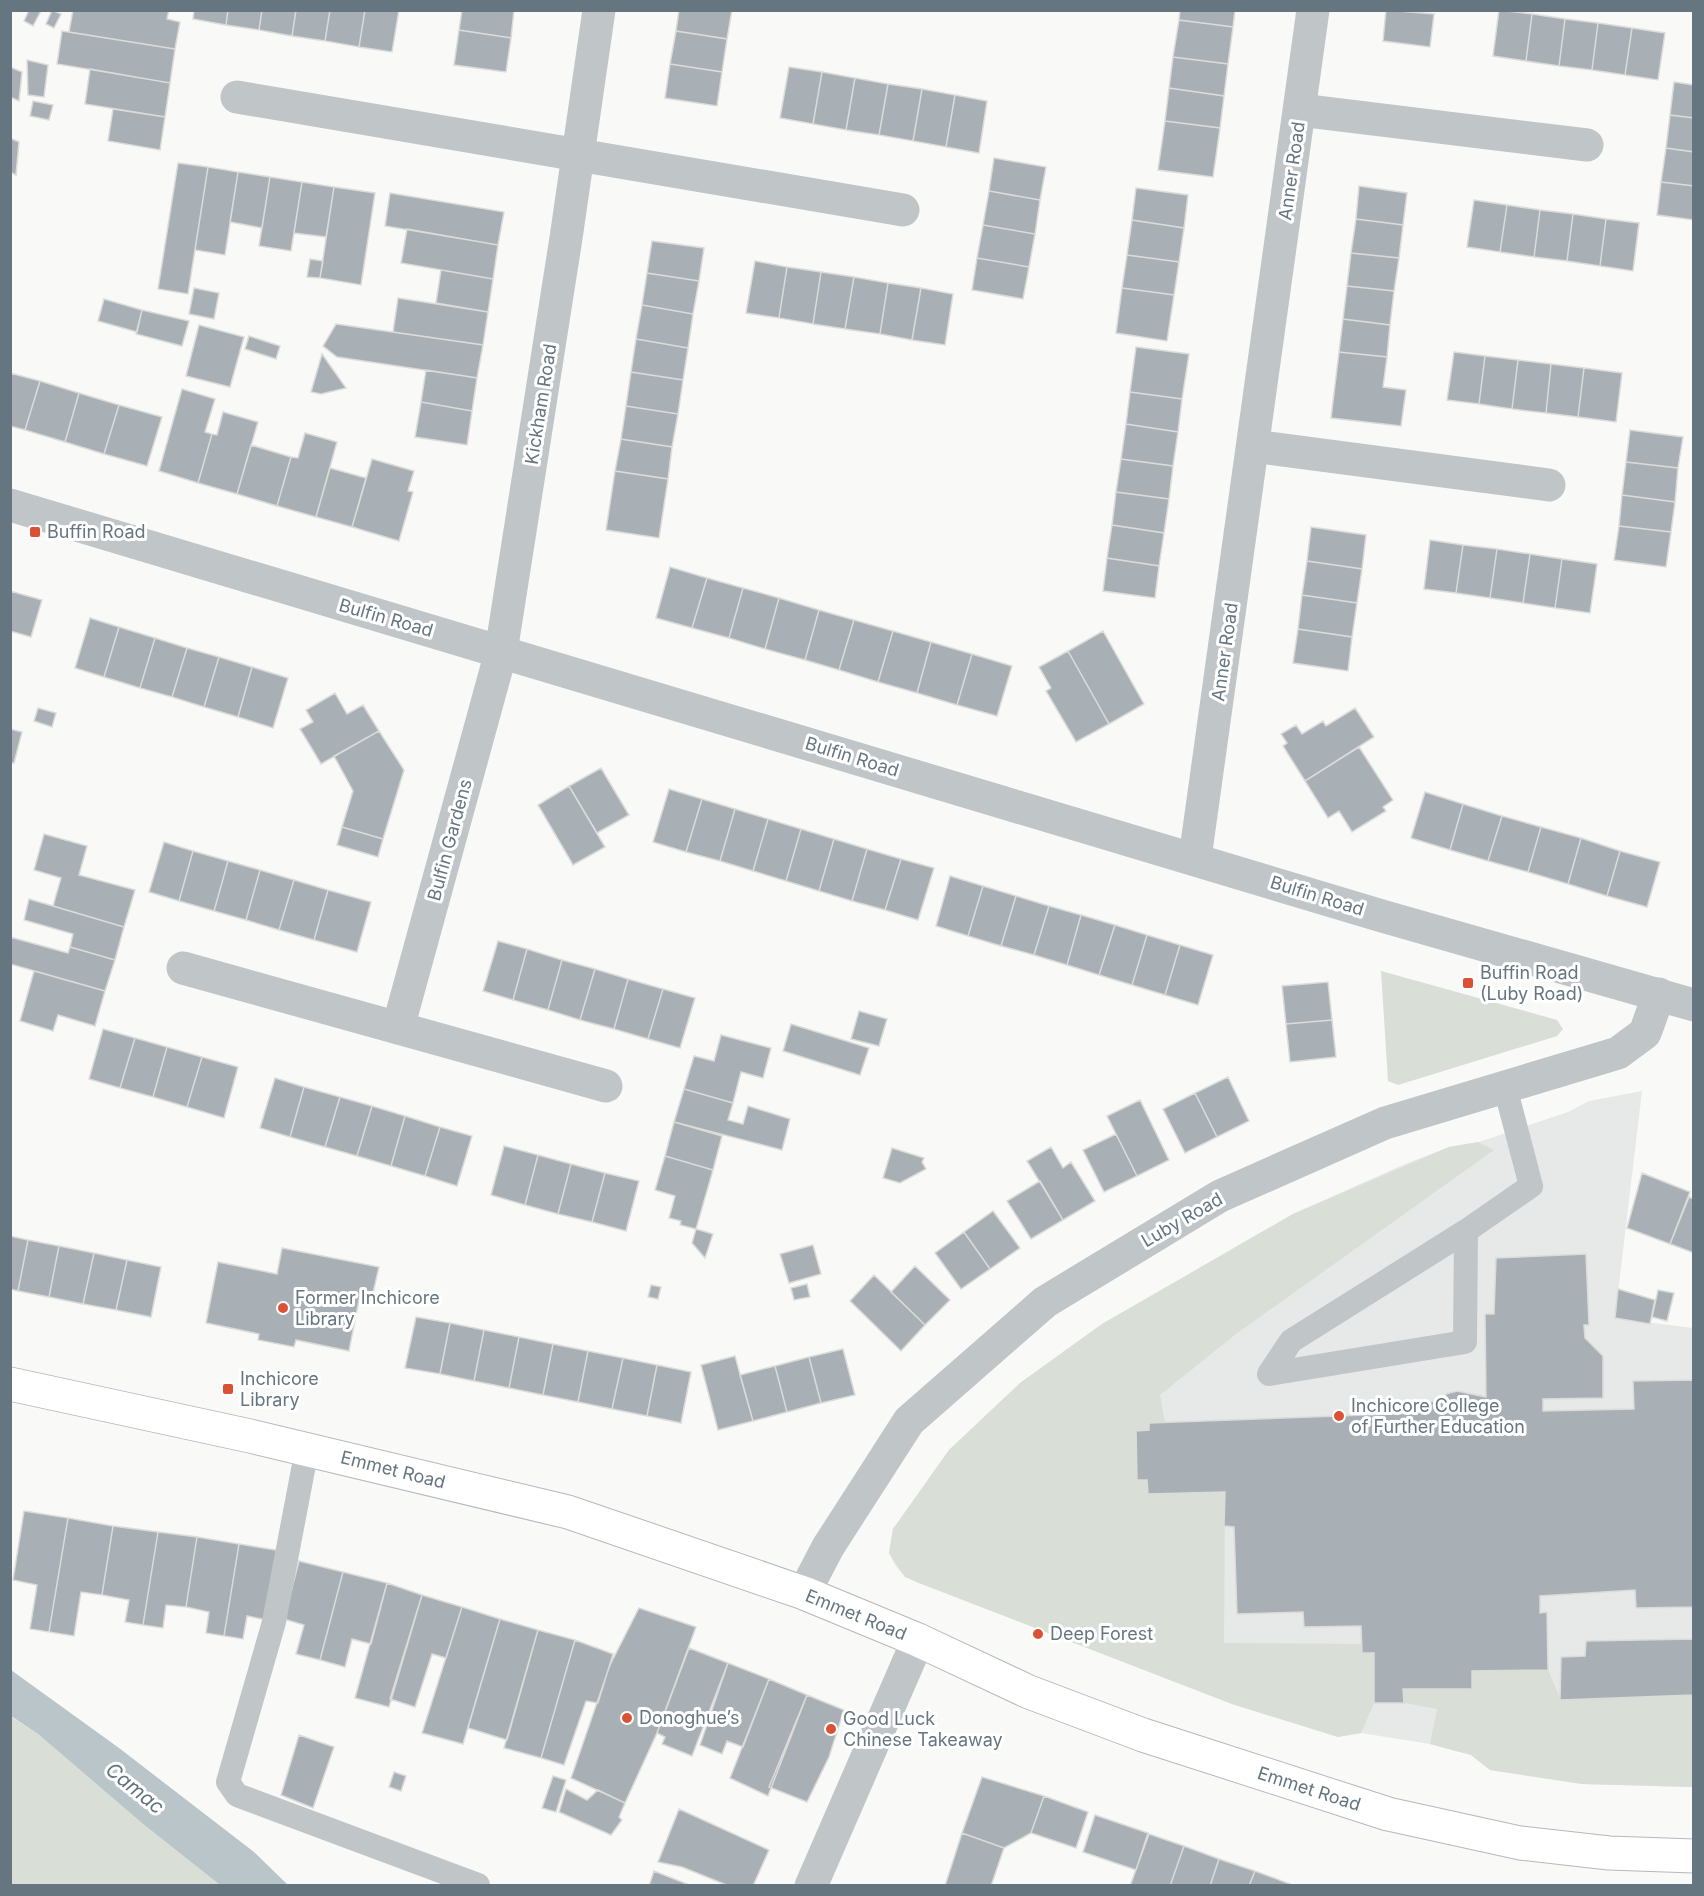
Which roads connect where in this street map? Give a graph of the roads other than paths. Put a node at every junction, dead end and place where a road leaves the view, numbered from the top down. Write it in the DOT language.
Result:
graph roads {
  1 [pos="599,10"];
  2 [pos="1314,10"];
  3 [pos="237,97"];
  4 [pos="1300,110"];
  5 [pos="1587,145"];
  6 [pos="578,155"];
  7 [pos="903,210"];
  8 [pos="1253,446"];
  9 [pos="1549,485"];
  10 [pos="10,505"];
  11 [pos="501,652"];
  12 [pos="1195,858"];
  13 [pos="183,968"];
  14 [pos="1659,994"];
  15 [pos="1694,1005"];
  16 [pos="398,1029"];
  17 [pos="606,1086"];
  18 [pos="1504,1087"];
  19 [pos="1466,1232"];
  20 [pos="10,1384"];
  21 [pos="307,1449"];
  22 [pos="804,1593"];
  23 [pos="918,1640"];
  24 [pos="1694,1856"];
  25 [pos="478,1885"];
  26 [pos="811,1886"];
  1 -- 6 [label="street, Kickham Road"];
  2 -- 4 [label="street, Anner Road"];
  3 -- 6 [label="street"];
  4 -- 5 [label="street, Anner Road"];
  4 -- 8 [label="street, Anner Road"];
  6 -- 7 [label="street"];
  6 -- 11 [label="street, Kickham Road"];
  8 -- 9 [label="street"];
  8 -- 12 [label="street, Anner Road"];
  10 -- 11 [label="street, Bulfin Road"];
  11 -- 12 [label="street, Bulfin Road"];
  11 -- 16 [label="street, Bulfin Gardens"];
  12 -- 14 [label="street, Bulfin Road"];
  13 -- 16 [label="street"];
  14 -- 15 [label="street, Bulfin Road"];
  14 -- 18 [label="street, Luby Road"];
  16 -- 17 [label="street"];
  18 -- 19 [label="lane"];
  18 -- 22 [label="street, Luby Road"];
  19 -- 19 [label="lane"];
  20 -- 21 [label="main road, Emmet Road"];
  21 -- 22 [label="main road, Emmet Road"];
  21 -- 25 [label="lane"];
  22 -- 23 [label="main road, Emmet Road"];
  23 -- 24 [label="main road, Emmet Road"];
  23 -- 26 [label="street"];
}
